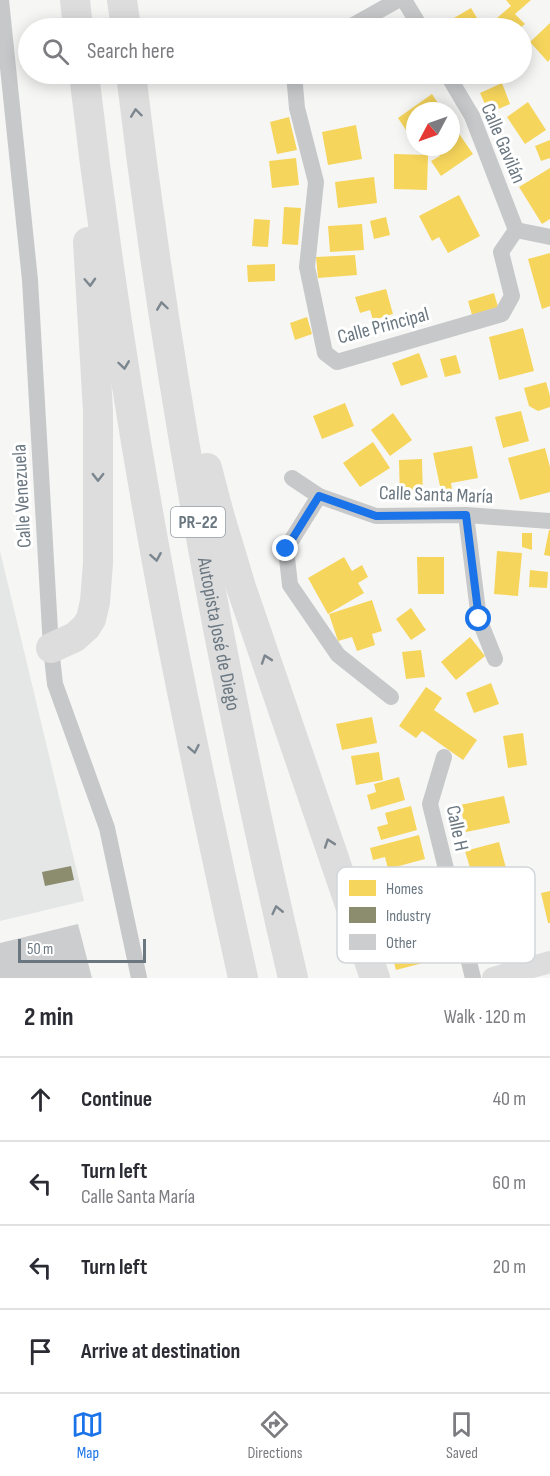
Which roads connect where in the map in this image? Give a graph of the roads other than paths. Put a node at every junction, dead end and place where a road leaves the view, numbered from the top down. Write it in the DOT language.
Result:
graph roads {
  1 [pos="1,0"];
  2 [pos="75,0"];
  3 [pos="122,0"];
  4 [pos="398,0"];
  5 [pos="404,0"];
  6 [pos="77,18"];
  7 [pos="125,18"];
  8 [pos="366,18"];
  9 [pos="415,18"];
  10 [pos="85,84"];
  11 [pos="132,84"];
  12 [pos="295,84"];
  13 [pos="453,84"];
  14 [pos="94,162"];
  15 [pos="516,230"];
  16 [pos="550,237"];
  17 [pos="169,355"];
  18 [pos="292,478"];
  19 [pos="319,496"];
  20 [pos="466,515"];
  21 [pos="550,521"];
  22 [pos="51,648"];
  23 [pos="495,659"];
  24 [pos="392,698"];
  25 [pos="444,757"];
  26 [pos="337,867"];
  27 [pos="446,867"];
  28 [pos="550,962"];
  29 [pos="370,963"];
  30 [pos="469,963"];
  31 [pos="291,972"];
  32 [pos="139,978"];
  33 [pos="243,978"];
  34 [pos="375,978"];
  35 [pos="473,978"];
  36 [pos="493,978"];
  1 -- 22 [label="street, Calle Venezuela"];
  2 -- 6 [label="highway"];
  3 -- 7 [label="highway"];
  4 -- 8 [label="street"];
  5 -- 9 [label="street"];
  10 -- 14 [label="highway, PR-22"];
  17 -- 11 [label="highway, Autopista José de Diego / PR-22, one-way"];
  12 -- 15 [label="street, Calle Principal"];
  13 -- 15 [label="street, Calle Gavilán"];
  14 -- 22 [label="highway, one-way"];
  14 -- 33 [label="highway, PR-22, one-way"];
  15 -- 16 [label="street"];
  26 -- 17 [label="highway, one-way"];
  31 -- 17 [label="highway, Autopista José de Diego / PR-22, one-way"];
  18 -- 19 [label="street, Calle Santa María"];
  19 -- 20 [label="street, Calle Santa María"];
  19 -- 24 [label="street"];
  20 -- 21 [label="street, Calle Santa María"];
  20 -- 23 [label="street"];
  22 -- 32 [label="street, Calle Venezuela"];
  25 -- 27 [label="street, Calle H"];
  28 -- 36 [label="street"];
  34 -- 29 [label="highway, one-way"];
  30 -- 35 [label="street, Calle H"];
}
